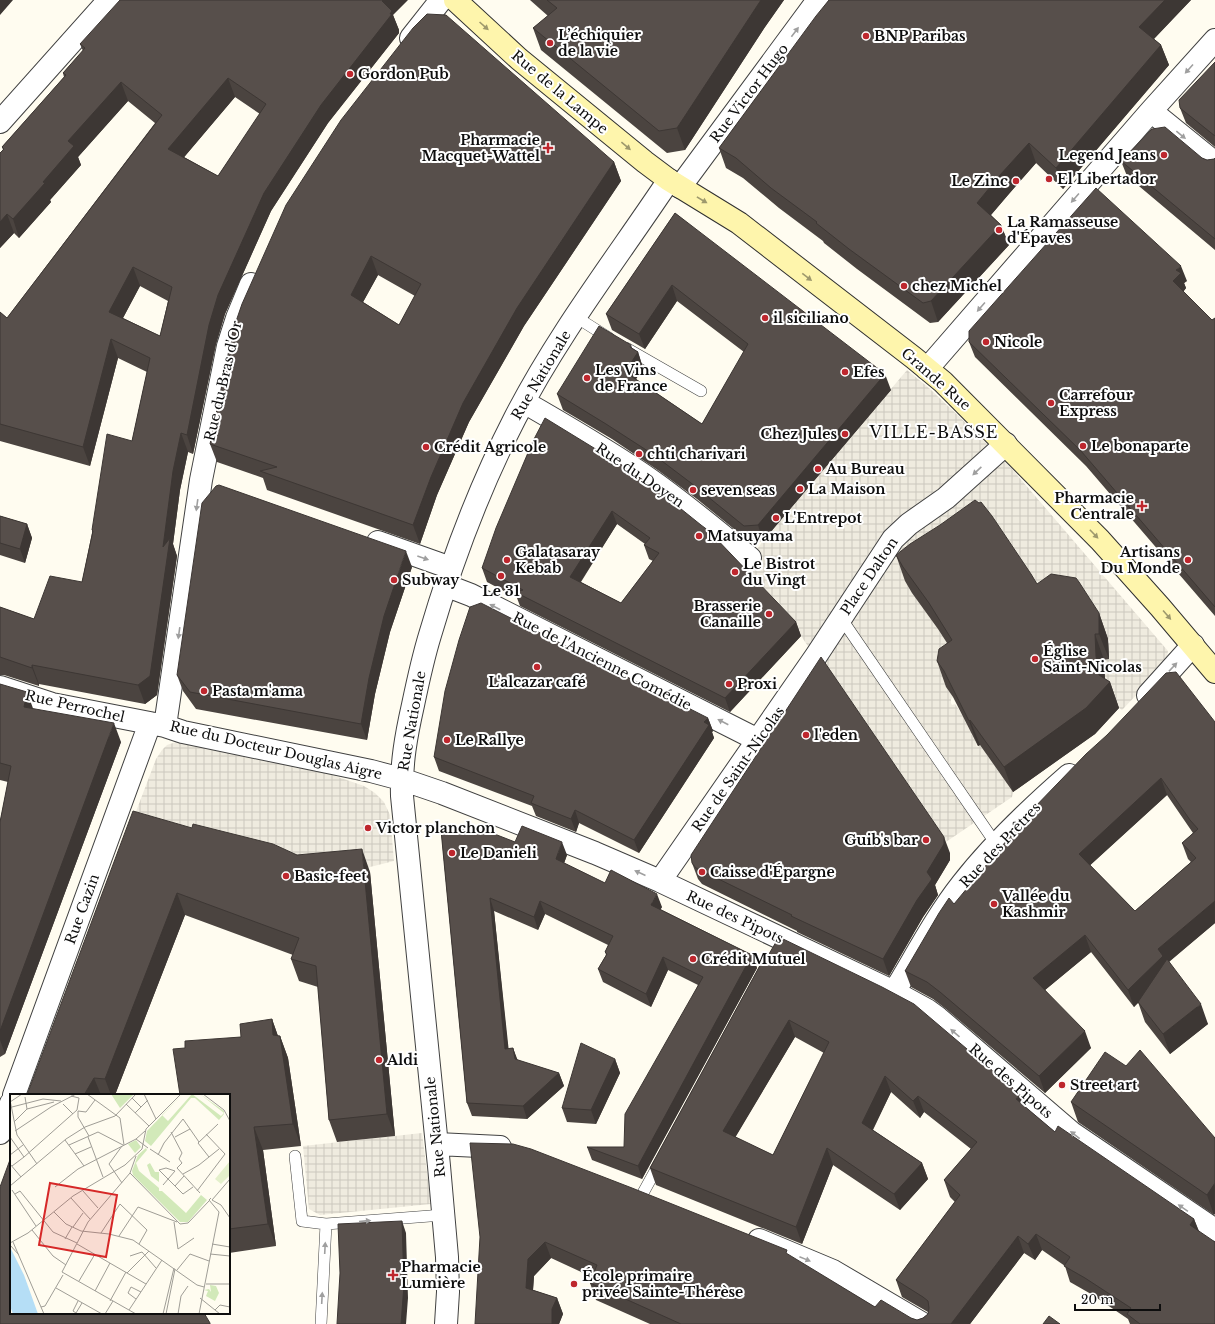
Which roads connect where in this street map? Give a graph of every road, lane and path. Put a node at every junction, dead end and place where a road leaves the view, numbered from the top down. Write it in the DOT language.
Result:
graph roads {
  1 [pos="108,0"];
  2 [pos="441,0"];
  3 [pos="455,0"];
  4 [pos="818,0"];
  5 [pos="1215,40"];
  6 [pos="397,55"];
  7 [pos="1151,110"];
  8 [pos="0,122"];
  9 [pos="1215,163"];
  10 [pos="675,183"];
  11 [pos="258,270"];
  12 [pos="576,318"];
  13 [pos="927,369"];
  14 [pos="701,391"];
  15 [pos="524,402"];
  16 [pos="1006,444"];
  17 [pos="201,480"];
  18 [pos="223,488"];
  19 [pos="356,534"];
  20 [pos="750,558"];
  21 [pos="448,577"];
  22 [pos="841,618"];
  23 [pos="1193,645"];
  24 [pos="816,656"];
  25 [pos="1215,672"];
  26 [pos="0,687"];
  27 [pos="1136,708"];
  28 [pos="158,724"];
  29 [pos="758,740"];
  30 [pos="1086,760"];
  31 [pos="401,779"];
  32 [pos="996,844"];
  33 [pos="660,881"];
  34 [pos="894,992"];
  35 [pos="10,1093"];
  36 [pos="0,1133"];
  37 [pos="437,1144"];
  38 [pos="519,1148"];
  39 [pos="666,1152"];
  40 [pos="295,1156"];
  41 [pos="621,1185"];
  42 [pos="651,1196"];
  43 [pos="443,1215"];
  44 [pos="326,1224"];
  45 [pos="1215,1230"];
  46 [pos="739,1232"];
  47 [pos="321,1324"];
  48 [pos="446,1324"];
  49 [pos="923,1324"];
  1 -- 8 [label="street"];
  2 -- 6 [label="street"];
  3 -- 10 [label="main road, Rue de la Lampe, one-way"];
  10 -- 4 [label="street, Rue Victor Hugo, one-way"];
  5 -- 7 [label="street, one-way"];
  7 -- 9 [label="street, one-way"];
  7 -- 13 [label="street, one-way"];
  10 -- 12 [label="street, Rue Nationale"];
  10 -- 13 [label="main road, Grande Rue, one-way"];
  11 -- 17 [label="street, Rue du Bras d'Or"];
  12 -- 14 [label="lane"];
  12 -- 15 [label="street, Rue Nationale"];
  13 -- 16 [label="main road, Grande Rue"];
  15 -- 20 [label="street, Rue du Doyen"];
  15 -- 21 [label="street, Rue Nationale"];
  16 -- 22 [label="street, Place Dalton, one-way"];
  16 -- 23 [label="main road, Grande Rue, one-way"];
  17 -- 18 [label="street"];
  17 -- 28 [label="street, Rue du Bras d'Or, one-way"];
  19 -- 21 [label="street, Rue de l'Ancienne Comédie, one-way"];
  29 -- 21 [label="street, Rue de l'Ancienne Comédie, one-way"];
  21 -- 31 [label="street, Rue Nationale"];
  22 -- 24 [label="street, Place Dalton"];
  22 -- 32 [label="lane"];
  23 -- 25 [label="main road, Grande Rue"];
  27 -- 23 [label="street, one-way"];
  24 -- 29 [label="street, Rue de Saint-Nicolas"];
  26 -- 28 [label="street, Rue Perrochel"];
  28 -- 31 [label="street, Rue du Docteur Douglas Aigre"];
  28 -- 35 [label="street, Rue Cazin"];
  29 -- 33 [label="street, Rue de Saint-Nicolas"];
  30 -- 32 [label="street, Rue des Prêtres"];
  33 -- 31 [label="street, Rue des Pipots, one-way"];
  31 -- 37 [label="street, Rue Nationale"];
  32 -- 34 [label="street, Rue des Prêtres"];
  33 -- 34 [label="street, Rue des Pipots"];
  45 -- 34 [label="street, Rue des Pipots, one-way"];
  35 -- 36 [label="street, Rue Cazin"];
  37 -- 38 [label="street"];
  37 -- 43 [label="street, Rue Nationale"];
  39 -- 42 [label="lane"];
  40 -- 44 [label="lane"];
  41 -- 42 [label="street"];
  44 -- 43 [label="lane, one-way"];
  43 -- 48 [label="street, Rue Nationale"];
  47 -- 44 [label="lane, one-way"];
  46 -- 49 [label="street, one-way"];
}
